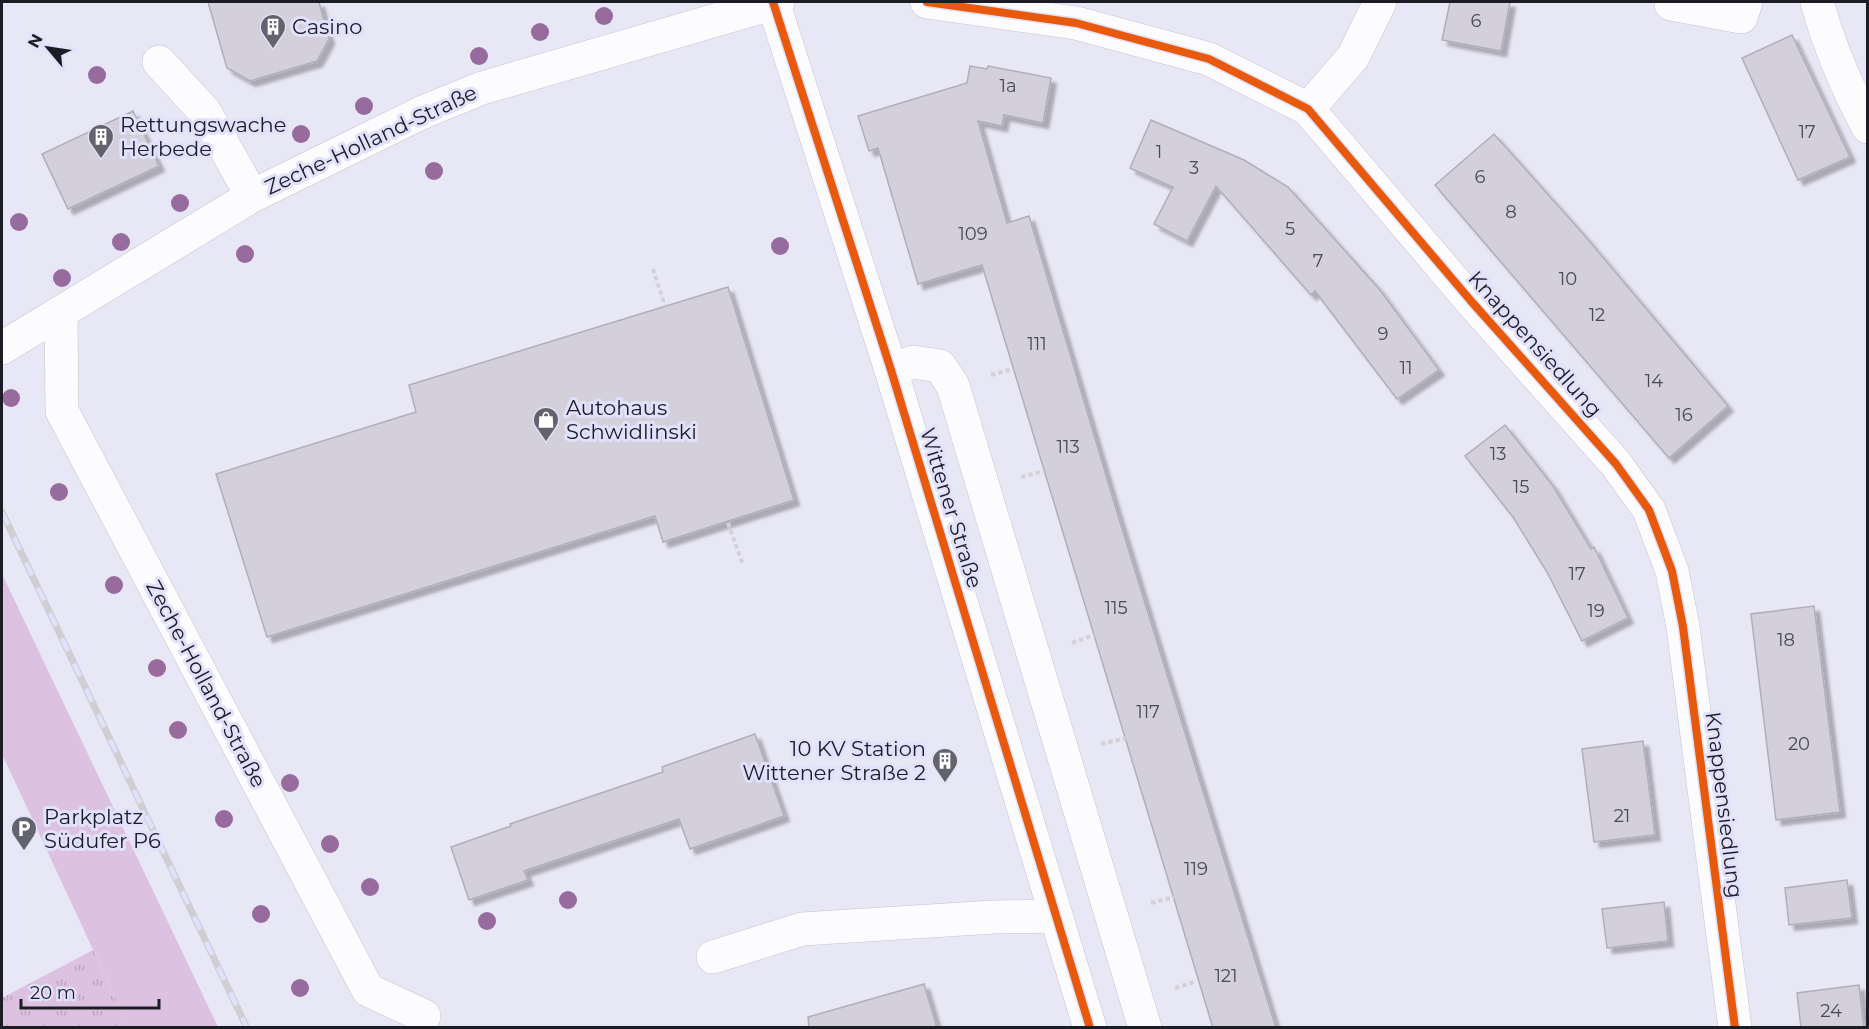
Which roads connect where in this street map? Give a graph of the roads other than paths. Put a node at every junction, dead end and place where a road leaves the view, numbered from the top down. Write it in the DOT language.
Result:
graph roads {
  1 [pos="775,2"];
  2 [pos="927,2"];
  3 [pos="1380,2"];
  4 [pos="1746,2"];
  5 [pos="1817,2"];
  6 [pos="1671,4"];
  7 [pos="159,62"];
  8 [pos="1308,109"];
  9 [pos="1868,127"];
  10 [pos="252,196"];
  11 [pos="62,312"];
  12 [pos="2,348"];
  13 [pos="891,370"];
  14 [pos="1056,916"];
  15 [pos="713,957"];
  16 [pos="424,1016"];
  17 [pos="1090,1028"];
  18 [pos="1145,1028"];
  19 [pos="1735,1028"];
  1 -- 10 [label="street, Zeche-Holland-Straße"];
  1 -- 13 [label="street, Wittener Straße"];
  2 -- 8 [label="street, Knappensiedlung"];
  3 -- 8 [label="street"];
  4 -- 6 [label="street"];
  5 -- 9 [label="street"];
  7 -- 10 [label="street"];
  8 -- 19 [label="street, Knappensiedlung"];
  10 -- 11 [label="street, Zeche-Holland-Straße"];
  11 -- 12 [label="street, Zeche-Holland-Straße"];
  11 -- 16 [label="street, Zeche-Holland-Straße"];
  13 -- 14 [label="street, Wittener Straße"];
  13 -- 18 [label="street, Wittener Straße"];
  14 -- 15 [label="street"];
  14 -- 17 [label="street, Wittener Straße"];
}
